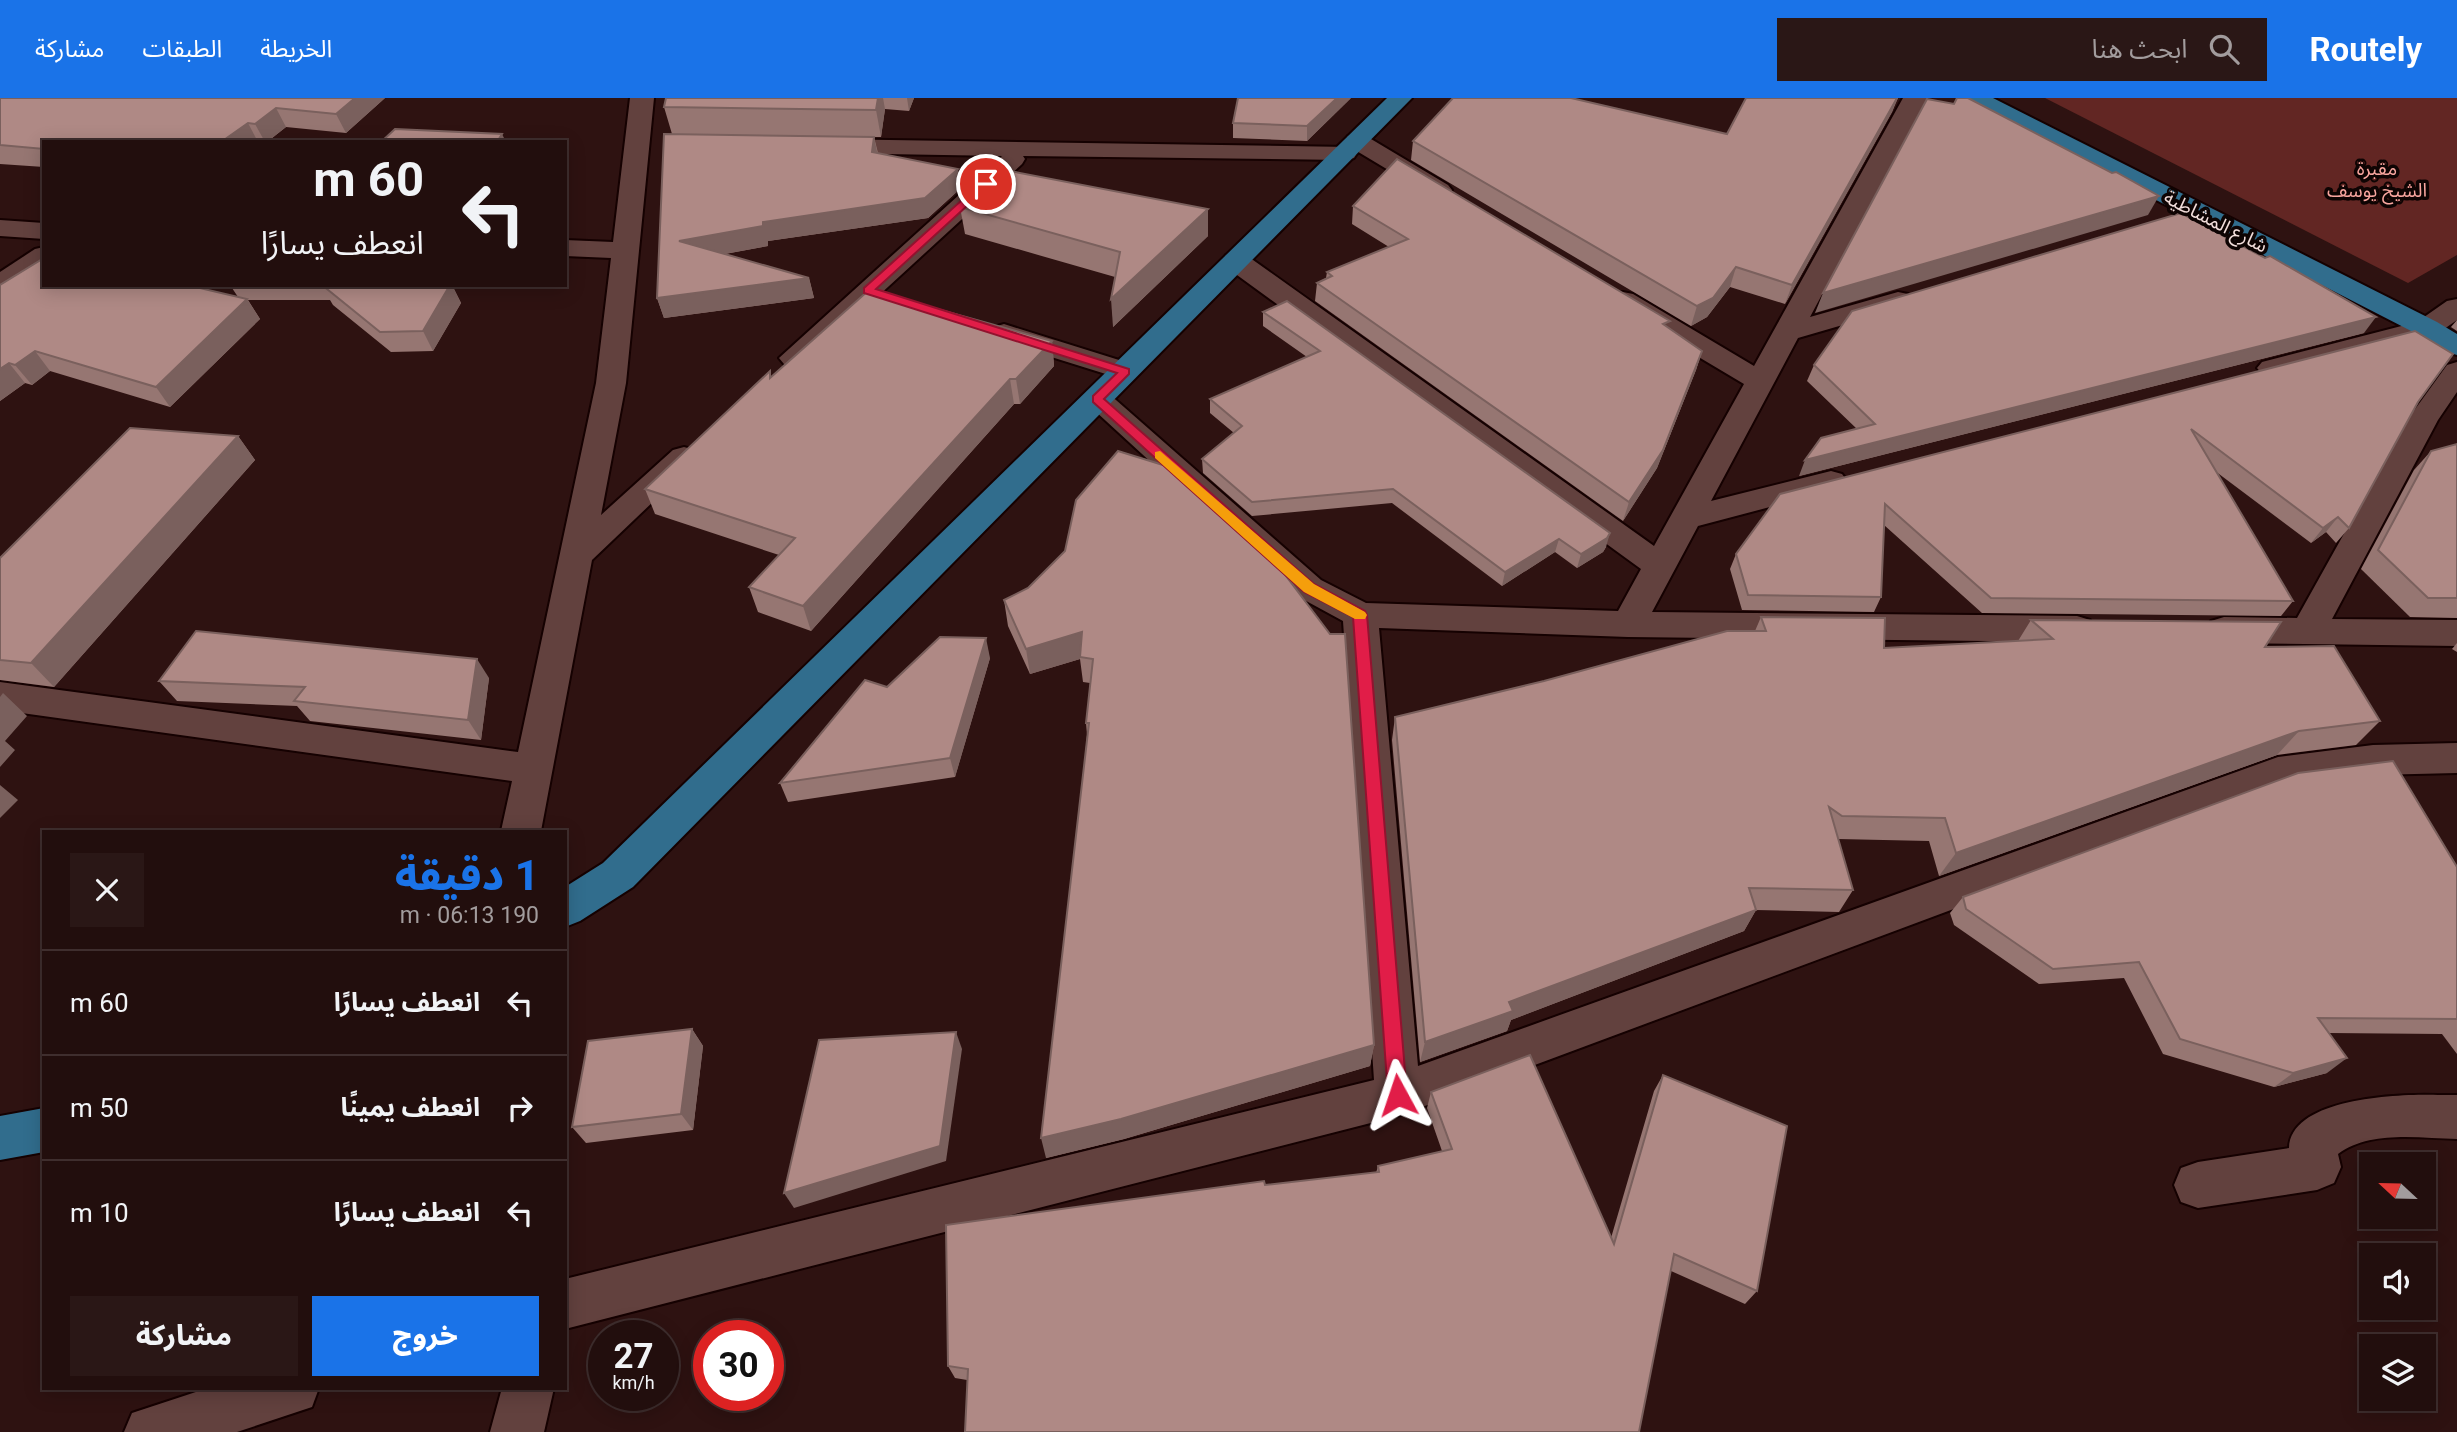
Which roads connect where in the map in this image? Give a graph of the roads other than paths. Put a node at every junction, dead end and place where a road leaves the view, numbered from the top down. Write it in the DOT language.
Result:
graph roads {
  1 [pos="642,98"];
  2 [pos="1400,98"];
  3 [pos="1915,98"];
  4 [pos="1975,98"];
  5 [pos="803,145"];
  6 [pos="1351,147"];
  7 [pos="1025,148"];
  8 [pos="1463,204"];
  9 [pos="2196,211"];
  10 [pos="2157,223"];
  11 [pos="0,229"];
  12 [pos="42,231"];
  13 [pos="567,248"];
  14 [pos="626,250"];
  15 [pos="42,256"];
  16 [pos="1236,261"];
  17 [pos="0,284"];
  18 [pos="1605,289"];
  19 [pos="1918,294"];
  20 [pos="2457,307"];
  21 [pos="984,327"];
  22 [pos="2427,328"];
  23 [pos="1786,333"];
  24 [pos="2457,346"];
  25 [pos="1125,371"];
  26 [pos="2457,371"];
  27 [pos="778,373"];
  28 [pos="2238,376"];
  29 [pos="1759,381"];
  30 [pos="1097,399"];
  31 [pos="707,436"];
  32 [pos="1859,474"];
  33 [pos="1684,519"];
  34 [pos="577,555"];
  35 [pos="1658,565"];
  36 [pos="1360,615"];
  37 [pos="1628,624"];
  38 [pos="2114,629"];
  39 [pos="2197,630"];
  40 [pos="2308,631"];
  41 [pos="2457,633"];
  42 [pos="0,696"];
  43 [pos="2457,758"];
  44 [pos="534,769"];
  45 [pos="521,830"];
  46 [pos="567,908"];
  47 [pos="1398,1095"];
  48 [pos="2457,1117"];
  49 [pos="42,1130"];
  50 [pos="0,1138"];
  51 [pos="2198,1185"];
  52 [pos="567,1303"];
  53 [pos="287,1390"];
  54 [pos="528,1390"];
  55 [pos="151,1432"];
  56 [pos="517,1432"];
  1 -- 14 [label="street"];
  2 -- 6 [label="main road"];
  3 -- 23 [label="street"];
  4 -- 9 [label="main road, شارع المشاطية"];
  5 -- 7 [label="street"];
  6 -- 7 [label="street"];
  6 -- 8 [label="street"];
  6 -- 16 [label="main road"];
  7 -- 27 [label="street"];
  9 -- 10 [label="street"];
  9 -- 22 [label="main road, شارع المشاطية"];
  11 -- 12 [label="street"];
  13 -- 14 [label="street"];
  14 -- 34 [label="street"];
  15 -- 17 [label="street"];
  16 -- 25 [label="main road"];
  16 -- 35 [label="street"];
  18 -- 29 [label="street"];
  19 -- 23 [label="street"];
  20 -- 22 [label="street"];
  21 -- 25 [label="street"];
  22 -- 24 [label="main road, شارع المشاطية"];
  22 -- 28 [label="street"];
  23 -- 29 [label="street"];
  25 -- 30 [label="main road"];
  26 -- 40 [label="street"];
  29 -- 33 [label="street"];
  30 -- 36 [label="street"];
  30 -- 46 [label="main road"];
  31 -- 34 [label="street"];
  32 -- 33 [label="street"];
  33 -- 35 [label="street"];
  34 -- 44 [label="street"];
  35 -- 37 [label="street"];
  36 -- 37 [label="street"];
  36 -- 47 [label="street"];
  37 -- 38 [label="street"];
  39 -- 40 [label="street"];
  40 -- 41 [label="street"];
  42 -- 44 [label="street"];
  43 -- 47 [label="street"];
  44 -- 45 [label="street"];
  47 -- 52 [label="street"];
  48 -- 51 [label="street"];
  49 -- 50 [label="main road"];
  53 -- 55 [label="street"];
  54 -- 56 [label="street"];
}
